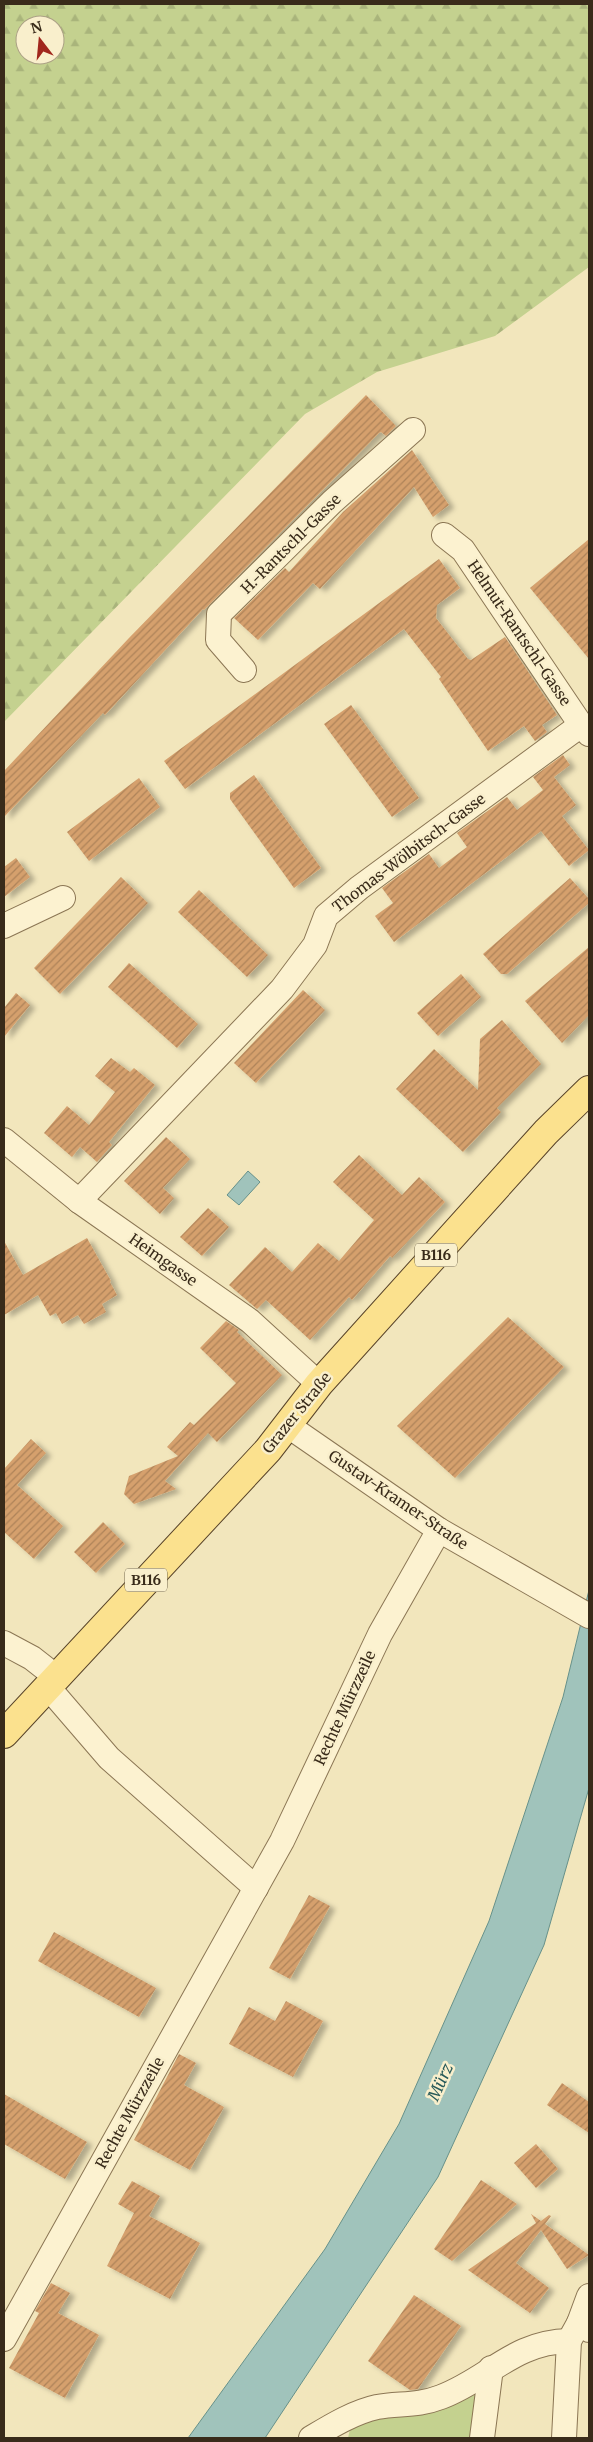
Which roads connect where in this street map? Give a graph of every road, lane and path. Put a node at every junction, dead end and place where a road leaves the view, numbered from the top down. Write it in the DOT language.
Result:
graph roads {
  1 [pos="413,430"];
  2 [pos="444,535"];
  3 [pos="244,670"];
  4 [pos="585,729"];
  5 [pos="63,898"];
  6 [pos="4,926"];
  7 [pos="589,1090"];
  8 [pos="4,1140"];
  9 [pos="80,1201"];
  10 [pos="319,1384"];
  11 [pos="288,1425"];
  12 [pos="439,1530"];
  13 [pos="589,1616"];
  14 [pos="4,1643"];
  15 [pos="51,1681"];
  16 [pos="4,1734"];
  17 [pos="256,1888"];
  18 [pos="589,2296"];
  19 [pos="579,2332"];
  20 [pos="4,2339"];
  21 [pos="491,2368"];
  22 [pos="311,2438"];
  23 [pos="482,2438"];
  24 [pos="564,2438"];
  1 -- 3 [label="street, H.-Rantschl-Gasse"];
  2 -- 4 [label="street, Helmut-Rantschl-Gasse"];
  4 -- 9 [label="street, Thomas-Wölbitsch-Gasse"];
  5 -- 6 [label="street"];
  7 -- 10 [label="main road, Grazer Straße / B116"];
  8 -- 9 [label="street, Heimgasse"];
  9 -- 10 [label="street, Heimgasse"];
  10 -- 11 [label="main road, Grazer Straße / B116"];
  11 -- 12 [label="street, Gustav-Kramer-Straße"];
  11 -- 15 [label="main road, Grazer Straße / B116"];
  12 -- 13 [label="street, Gustav-Kramer-Straße"];
  12 -- 17 [label="street, Rechte Mürzzeile"];
  14 -- 15 [label="street"];
  15 -- 16 [label="main road, Grazer Straße / B116"];
  15 -- 17 [label="street"];
  17 -- 20 [label="street, Rechte Mürzzeile"];
  18 -- 19 [label="street"];
  19 -- 21 [label="street"];
  19 -- 24 [label="street"];
  21 -- 22 [label="street"];
  21 -- 23 [label="street"];
}
